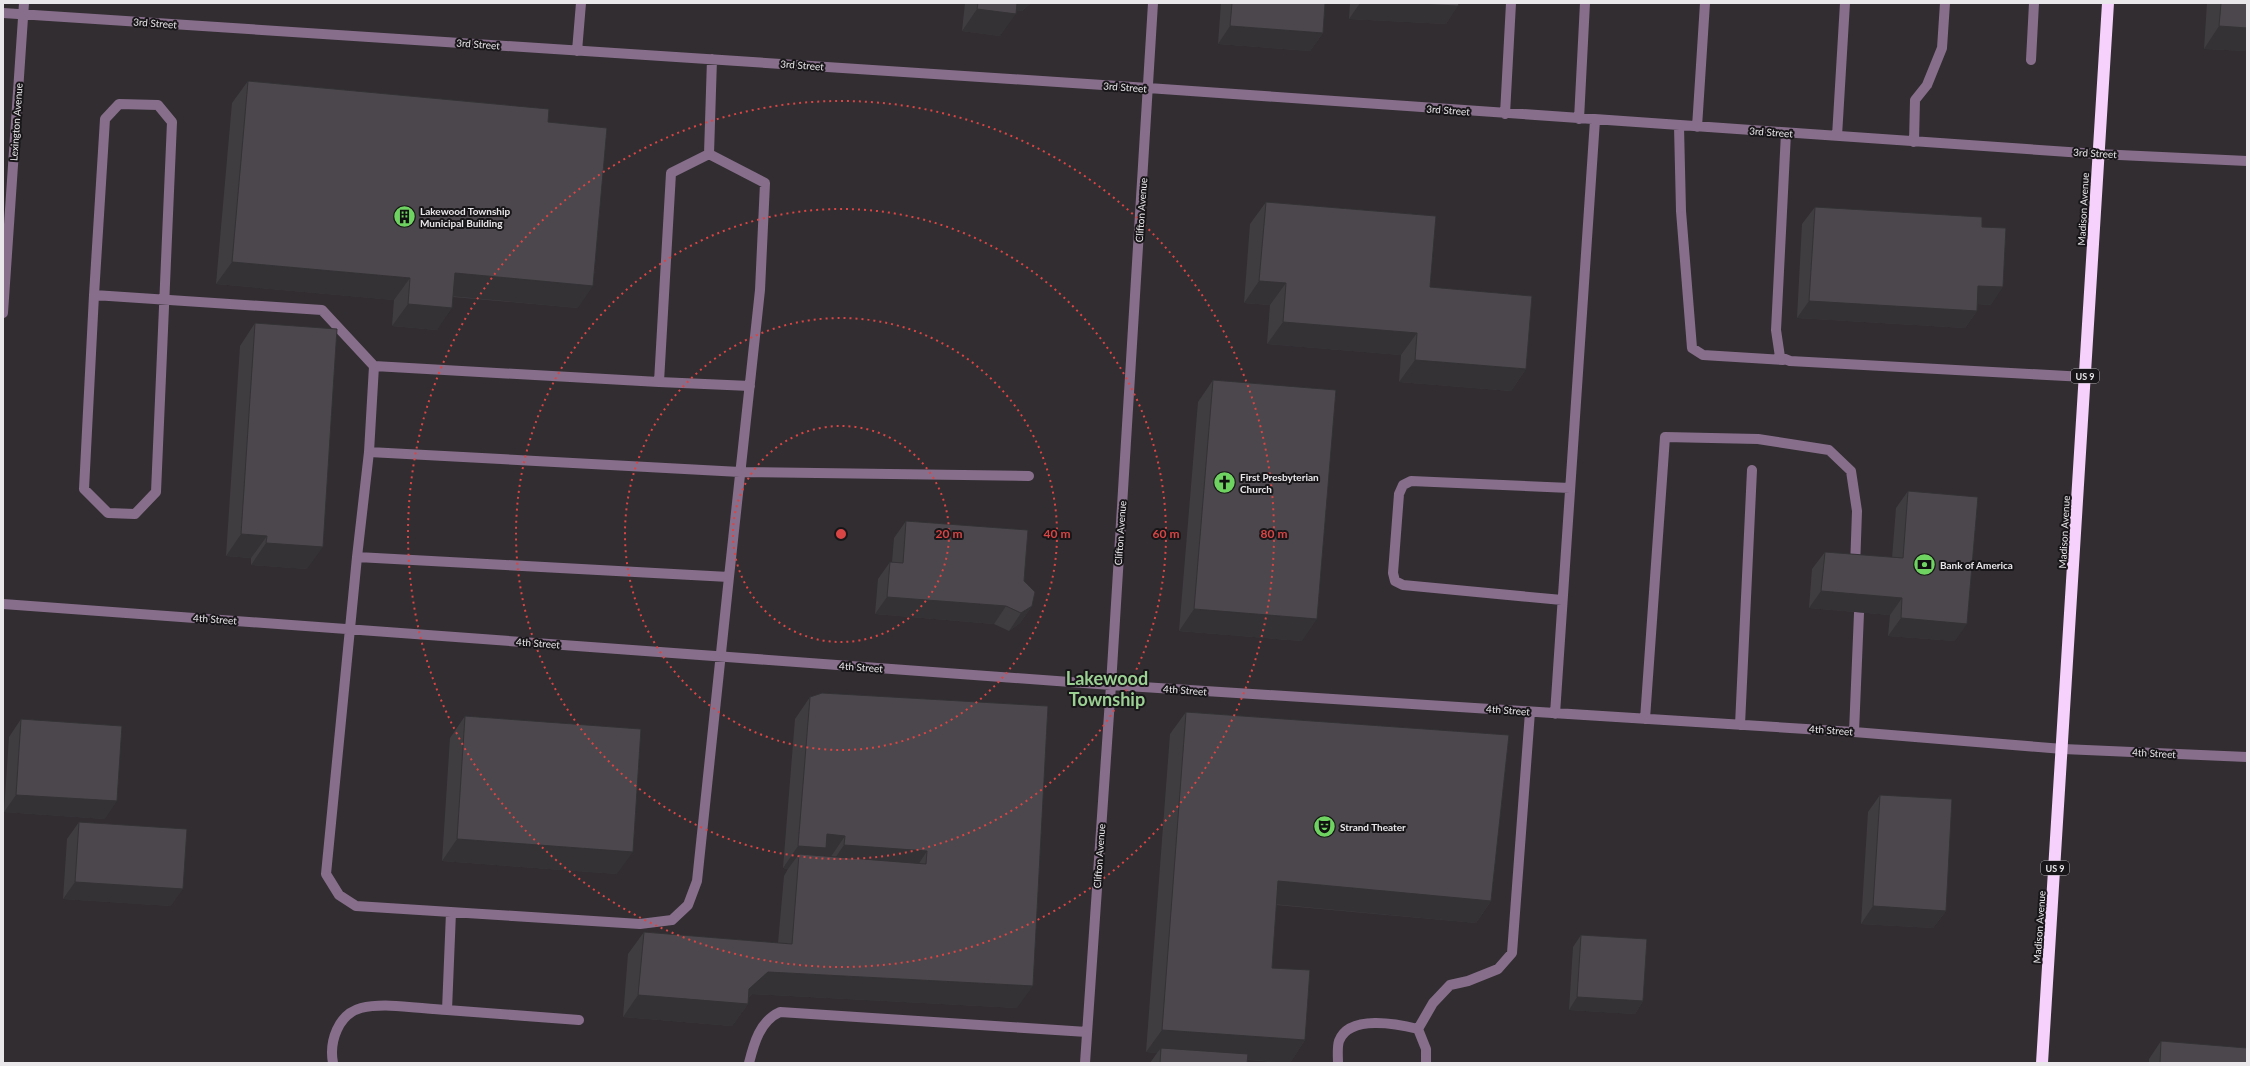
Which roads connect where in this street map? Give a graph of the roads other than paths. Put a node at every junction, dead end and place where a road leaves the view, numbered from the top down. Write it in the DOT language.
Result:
graph roads {
  1 [pos="24,3"];
  2 [pos="581,3"];
  3 [pos="1153,3"];
  4 [pos="1510,3"];
  5 [pos="1585,3"];
  6 [pos="1705,3"];
  7 [pos="1845,3"];
  8 [pos="1945,3"];
  9 [pos="2034,3"];
  10 [pos="2108,3"];
  11 [pos="3,13"];
  12 [pos="23,14"];
  13 [pos="577,51"];
  14 [pos="712,59"];
  15 [pos="2031,60"];
  16 [pos="1148,88"];
  17 [pos="1504,114"];
  18 [pos="1579,119"];
  19 [pos="1595,120"];
  20 [pos="1679,126"];
  21 [pos="1697,127"];
  22 [pos="1786,133"];
  23 [pos="1837,136"];
  24 [pos="1914,142"];
  25 [pos="710,154"];
  26 [pos="2098,154"];
  27 [pos="2247,161"];
  28 [pos="94,295"];
  29 [pos="164,299"];
  30 [pos="3,313"];
  31 [pos="1783,360"];
  32 [pos="374,366"];
  33 [pos="2085,376"];
  34 [pos="659,382"];
  35 [pos="750,386"];
  36 [pos="369,452"];
  37 [pos="1752,470"];
  38 [pos="740,472"];
  39 [pos="1029,476"];
  40 [pos="1570,488"];
  41 [pos="357,557"];
  42 [pos="1855,573"];
  43 [pos="729,577"];
  44 [pos="1562,600"];
  45 [pos="3,604"];
  46 [pos="1859,613"];
  47 [pos="349,629"];
  48 [pos="721,657"];
  49 [pos="1111,686"];
  50 [pos="1530,712"];
  51 [pos="1555,714"];
  52 [pos="1645,719"];
  53 [pos="1740,725"];
  54 [pos="1854,732"];
  55 [pos="2063,749"];
  56 [pos="2247,757"];
  57 [pos="451,912"];
  58 [pos="447,1010"];
  59 [pos="579,1020"];
  60 [pos="1418,1029"];
  61 [pos="1087,1032"];
  62 [pos="333,1063"];
  63 [pos="749,1063"];
  64 [pos="1085,1063"];
  65 [pos="1338,1063"];
  66 [pos="1426,1063"];
  67 [pos="2042,1063"];
  1 -- 12 [label="street, Lexington Avenue"];
  2 -- 13 [label="street"];
  3 -- 16 [label="street, Clifton Avenue"];
  4 -- 17 [label="street"];
  5 -- 18 [label="street"];
  6 -- 21 [label="street"];
  7 -- 23 [label="street"];
  8 -- 24 [label="street"];
  9 -- 15 [label="street"];
  10 -- 26 [label="highway, Madison Avenue / US 9"];
  11 -- 12 [label="street, 3rd Street"];
  12 -- 13 [label="street, 3rd Street"];
  12 -- 30 [label="street, Lexington Avenue"];
  13 -- 14 [label="street, 3rd Street"];
  14 -- 16 [label="street, 3rd Street"];
  14 -- 25 [label="street"];
  16 -- 17 [label="street, 3rd Street"];
  16 -- 49 [label="street, Clifton Avenue"];
  17 -- 18 [label="street, 3rd Street"];
  18 -- 19 [label="street, 3rd Street"];
  19 -- 20 [label="street, 3rd Street"];
  19 -- 40 [label="street"];
  20 -- 21 [label="street, 3rd Street"];
  20 -- 31 [label="street"];
  21 -- 22 [label="street, 3rd Street"];
  22 -- 23 [label="street, 3rd Street"];
  22 -- 31 [label="street"];
  23 -- 24 [label="street, 3rd Street"];
  24 -- 26 [label="street, 3rd Street"];
  25 -- 34 [label="street"];
  25 -- 35 [label="street"];
  26 -- 27 [label="street, 3rd Street"];
  26 -- 33 [label="highway, Madison Avenue / US 9"];
  28 -- 29 [label="street"];
  28 -- 29 [label="street"];
  28 -- 29 [label="street"];
  29 -- 32 [label="street"];
  31 -- 33 [label="street"];
  32 -- 34 [label="street"];
  32 -- 36 [label="street"];
  33 -- 55 [label="highway, Madison Avenue / US 9"];
  34 -- 35 [label="street"];
  35 -- 38 [label="street"];
  36 -- 38 [label="street"];
  36 -- 41 [label="street"];
  37 -- 53 [label="street"];
  38 -- 39 [label="street"];
  38 -- 43 [label="street"];
  40 -- 44 [label="street"];
  40 -- 44 [label="street"];
  41 -- 43 [label="street"];
  41 -- 47 [label="street"];
  42 -- 52 [label="street"];
  43 -- 48 [label="street"];
  44 -- 51 [label="street"];
  45 -- 47 [label="street, 4th Street"];
  46 -- 54 [label="street"];
  47 -- 48 [label="street, 4th Street"];
  47 -- 57 [label="street"];
  48 -- 49 [label="street, 4th Street"];
  48 -- 57 [label="street"];
  49 -- 50 [label="street, 4th Street"];
  49 -- 61 [label="street, Clifton Avenue"];
  50 -- 51 [label="street, 4th Street"];
  50 -- 60 [label="street"];
  51 -- 52 [label="street, 4th Street"];
  52 -- 53 [label="street, 4th Street"];
  53 -- 54 [label="street, 4th Street"];
  54 -- 55 [label="street, 4th Street"];
  55 -- 56 [label="street, 4th Street"];
  55 -- 67 [label="highway, Madison Avenue / US 9"];
  57 -- 58 [label="street"];
  58 -- 59 [label="street"];
  58 -- 62 [label="street"];
  60 -- 65 [label="street"];
  60 -- 66 [label="street"];
  61 -- 63 [label="street"];
  61 -- 64 [label="street, Clifton Avenue"];
}
